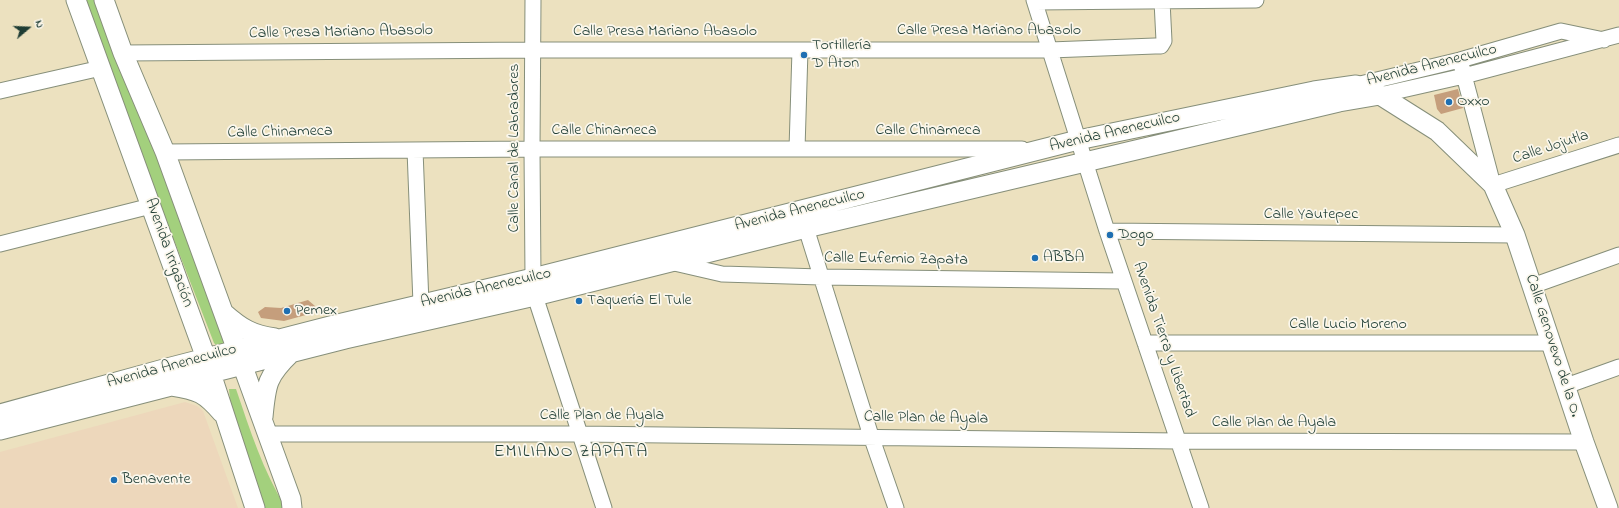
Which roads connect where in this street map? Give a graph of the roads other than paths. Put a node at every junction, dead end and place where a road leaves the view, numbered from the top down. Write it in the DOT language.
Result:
graph roads {
  1 [pos="76,0"];
  2 [pos="104,0"];
  3 [pos="533,0"];
  4 [pos="1256,0"];
  5 [pos="1034,1"];
  6 [pos="1162,1"];
  7 [pos="1619,35"];
  8 [pos="1604,40"];
  9 [pos="534,50"];
  10 [pos="800,50"];
  11 [pos="1050,50"];
  12 [pos="123,54"];
  13 [pos="1460,60"];
  14 [pos="101,68"];
  15 [pos="1464,76"];
  16 [pos="1356,85"];
  17 [pos="0,91"];
  18 [pos="1380,94"];
  19 [pos="1078,140"];
  20 [pos="1619,145"];
  21 [pos="532,148"];
  22 [pos="796,149"];
  23 [pos="1043,149"];
  24 [pos="415,150"];
  25 [pos="165,152"];
  26 [pos="1084,161"];
  27 [pos="1493,185"];
  28 [pos="151,206"];
  29 [pos="806,228"];
  30 [pos="1107,232"];
  31 [pos="1515,235"];
  32 [pos="0,244"];
  33 [pos="1619,254"];
  34 [pos="669,262"];
  35 [pos="821,277"];
  36 [pos="1124,281"];
  37 [pos="1532,286"];
  38 [pos="534,287"];
  39 [pos="421,304"];
  40 [pos="224,313"];
  41 [pos="193,322"];
  42 [pos="1145,343"];
  43 [pos="1551,343"];
  44 [pos="286,346"];
  45 [pos="240,357"];
  46 [pos="208,366"];
  47 [pos="171,367"];
  48 [pos="1619,367"];
  49 [pos="171,386"];
  50 [pos="1566,386"];
  51 [pos="0,414"];
  52 [pos="224,416"];
  53 [pos="265,427"];
  54 [pos="0,430"];
  55 [pos="579,434"];
  56 [pos="872,436"];
  57 [pos="1178,441"];
  58 [pos="1584,442"];
  59 [pos="294,505"];
  60 [pos="255,508"];
  61 [pos="604,508"];
  62 [pos="896,508"];
  63 [pos="1200,508"];
  64 [pos="1608,508"];
  1 -- 14 [label="main road, Avenida Irrigación"];
  2 -- 12 [label="main road, Avenida Irrigación"];
  3 -- 9 [label="street, Calle Canal de Labradores"];
  4 -- 6 [label="street"];
  5 -- 6 [label="street"];
  5 -- 11 [label="street, Avenida Tierra y Libertad"];
  6 -- 11 [label="street, Calle Presa Mariano Abasolo"];
  7 -- 8 [label="street, Avenida Anenecuilco"];
  8 -- 13 [label="street, Avenida Anenecuilco"];
  8 -- 15 [label="street, Avenida Anenecuilco"];
  9 -- 10 [label="street, Calle Presa Mariano Abasolo"];
  9 -- 12 [label="street, Calle Presa Mariano Abasolo"];
  9 -- 21 [label="street, Calle Canal de Labradores"];
  10 -- 11 [label="street, Calle Presa Mariano Abasolo"];
  10 -- 22 [label="street"];
  11 -- 19 [label="street, Avenida Tierra y Libertad"];
  12 -- 25 [label="main road, Avenida Irrigación"];
  13 -- 15 [label="street, Calle Genovevo de la O."];
  13 -- 16 [label="street, Avenida Anenecuilco"];
  14 -- 17 [label="street"];
  14 -- 28 [label="main road, Avenida Irrigación"];
  15 -- 18 [label="street, Avenida Anenecuilco"];
  15 -- 27 [label="street, Calle Genovevo de la O."];
  16 -- 18 [label="main road, Calle Genovevo de la O."];
  16 -- 19 [label="main road, Avenida Anenecuilco"];
  18 -- 26 [label="main road, Avenida Anenecuilco"];
  18 -- 27 [label="main road, Calle Genovevo de la O."];
  19 -- 23 [label="main road, Avenida Anenecuilco"];
  19 -- 26 [label="street, Avenida Tierra y Libertad"];
  20 -- 27 [label="street, Calle Jojutla"];
  21 -- 22 [label="street, Calle Chinameca"];
  21 -- 24 [label="street, Calle Chinameca"];
  21 -- 38 [label="street, Calle Canal de Labradores"];
  22 -- 23 [label="street, Calle Chinameca"];
  23 -- 38 [label="main road, Avenida Anenecuilco"];
  24 -- 25 [label="street, Calle Chinameca"];
  24 -- 39 [label="street"];
  25 -- 40 [label="main road, Avenida Irrigación"];
  26 -- 29 [label="main road, Avenida Anenecuilco"];
  26 -- 30 [label="street, Avenida Tierra y Libertad"];
  27 -- 31 [label="main road, Calle Genovevo de la O."];
  28 -- 32 [label="street"];
  28 -- 41 [label="main road, Avenida Irrigación"];
  29 -- 34 [label="main road, Avenida Anenecuilco"];
  29 -- 35 [label="street"];
  30 -- 31 [label="street, Calle Yautepec"];
  30 -- 36 [label="street, Avenida Tierra y Libertad"];
  31 -- 37 [label="main road, Calle Genovevo de la O."];
  33 -- 37 [label="street"];
  34 -- 35 [label="street, Calle Eufemio Zapata"];
  34 -- 38 [label="main road, Avenida Anenecuilco"];
  35 -- 36 [label="street, Calle Eufemio Zapata"];
  35 -- 56 [label="street"];
  36 -- 42 [label="street, Avenida Tierra y Libertad"];
  37 -- 43 [label="main road, Calle Genovevo de la O."];
  38 -- 39 [label="main road, Avenida Anenecuilco"];
  38 -- 44 [label="main road, Avenida Anenecuilco"];
  38 -- 55 [label="street, Calle Canal de Labradores"];
  39 -- 44 [label="main road, Avenida Anenecuilco"];
  40 -- 44 [label="main road"];
  40 -- 45 [label="main road, Avenida Irrigación"];
  41 -- 46 [label="main road, Avenida Irrigación"];
  41 -- 47 [label="main road"];
  42 -- 43 [label="street, Calle Lucio Moreno"];
  42 -- 57 [label="street, Avenida Tierra y Libertad"];
  43 -- 50 [label="main road, Calle Genovevo de la O."];
  44 -- 45 [label="main road, Avenida Anenecuilco"];
  44 -- 53 [label="main road"];
  45 -- 46 [label="main road, Avenida Anenecuilco"];
  45 -- 53 [label="main road, Avenida Irrigación"];
  46 -- 47 [label="main road, Avenida Anenecuilco"];
  46 -- 49 [label="main road, Avenida Anenecuilco"];
  46 -- 52 [label="main road, Avenida Irrigación"];
  47 -- 51 [label="main road, Avenida Anenecuilco"];
  48 -- 50 [label="street"];
  49 -- 52 [label="main road"];
  49 -- 54 [label="main road, Avenida Anenecuilco"];
  50 -- 58 [label="main road, Calle Genovevo de la O."];
  52 -- 60 [label="main road, Avenida Irrigación"];
  53 -- 55 [label="street, Calle Plan de Ayala"];
  53 -- 59 [label="main road, Avenida Irrigación"];
  55 -- 56 [label="street, Calle Plan de Ayala"];
  55 -- 61 [label="street, Calle Canal de Labradores"];
  56 -- 57 [label="street, Calle Plan de Ayala"];
  56 -- 62 [label="street"];
  57 -- 58 [label="street, Calle Plan de Ayala"];
  57 -- 63 [label="street, Avenida Tierra y Libertad"];
  58 -- 64 [label="main road, Calle Genovevo de la O."];
}
